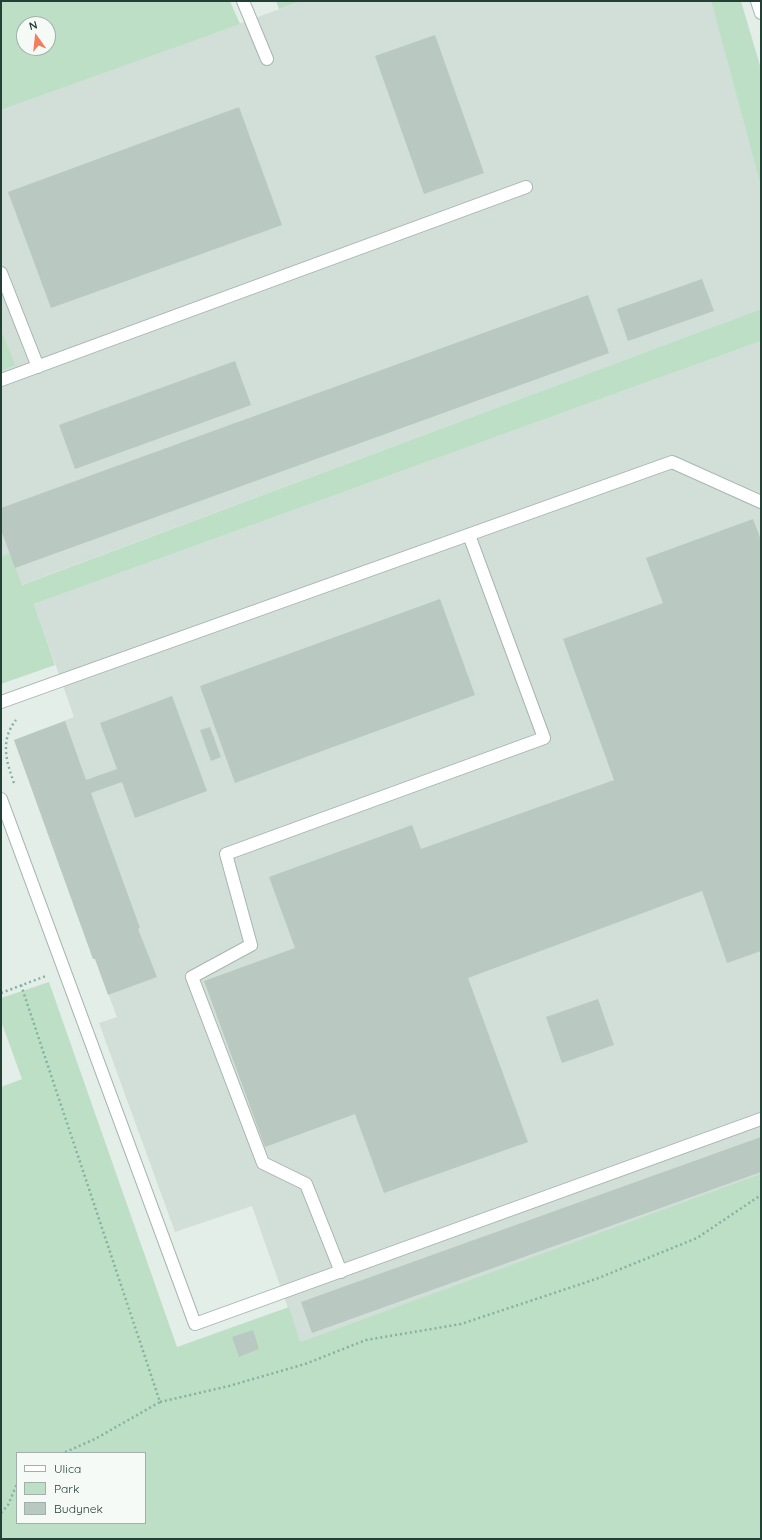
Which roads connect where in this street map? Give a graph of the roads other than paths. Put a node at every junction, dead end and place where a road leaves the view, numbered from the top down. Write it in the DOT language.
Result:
graph roads {
  1 [pos="243,1"];
  2 [pos="757,1"];
  3 [pos="761,13"];
  4 [pos="267,59"];
  5 [pos="526,188"];
  6 [pos="1,273"];
  7 [pos="38,367"];
  8 [pos="1,380"];
  9 [pos="761,502"];
  10 [pos="469,535"];
  11 [pos="1,702"];
  12 [pos="1,799"];
  13 [pos="761,1119"];
  14 [pos="341,1272"];
  1 -- 4 [label="lane"];
  2 -- 3 [label="lane"];
  5 -- 7 [label="lane"];
  6 -- 7 [label="lane"];
  7 -- 8 [label="lane"];
  9 -- 10 [label="lane"];
  10 -- 11 [label="lane"];
  10 -- 14 [label="lane"];
  12 -- 14 [label="lane"];
  13 -- 14 [label="lane"];
}
